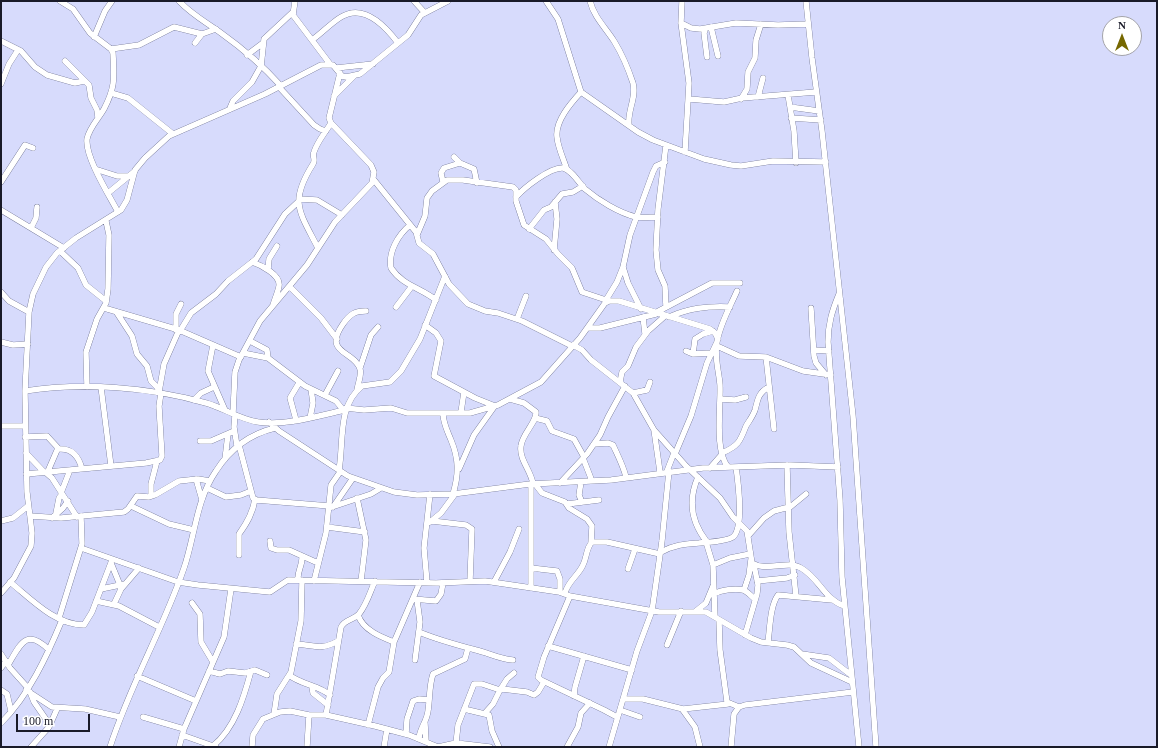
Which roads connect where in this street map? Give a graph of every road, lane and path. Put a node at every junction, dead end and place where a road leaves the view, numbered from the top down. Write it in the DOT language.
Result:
graph roads {
  1 [pos="60,1"];
  2 [pos="104,1"];
  3 [pos="112,1"];
  4 [pos="179,1"];
  5 [pos="295,1"];
  6 [pos="414,1"];
  7 [pos="448,1"];
  8 [pos="590,1"];
  9 [pos="682,1"];
  10 [pos="806,1"];
  11 [pos="547,2"];
  12 [pos="105,11"];
  13 [pos="293,12"];
  14 [pos="425,13"];
  15 [pos="681,23"];
  16 [pos="761,24"];
  17 [pos="808,24"];
  18 [pos="699,28"];
  19 [pos="709,28"];
  20 [pos="216,29"];
  21 [pos="202,34"];
  22 [pos="94,37"];
  23 [pos="704,38"];
  24 [pos="312,40"];
  25 [pos="1,41"];
  26 [pos="263,42"];
  27 [pos="195,43"];
  28 [pos="398,43"];
  29 [pos="111,49"];
  30 [pos="18,50"];
  31 [pos="247,55"];
  32 [pos="718,56"];
  33 [pos="707,57"];
  34 [pos="65,61"];
  35 [pos="330,64"];
  36 [pos="374,64"];
  37 [pos="261,66"];
  38 [pos="336,68"];
  39 [pos="340,73"];
  40 [pos="354,76"];
  41 [pos="764,78"];
  42 [pos="84,81"];
  43 [pos="1,84"];
  44 [pos="280,87"];
  45 [pos="748,88"];
  46 [pos="581,92"];
  47 [pos="816,92"];
  48 [pos="111,93"];
  49 [pos="758,95"];
  50 [pos="788,95"];
  51 [pos="334,96"];
  52 [pos="689,99"];
  53 [pos="741,99"];
  54 [pos="790,107"];
  55 [pos="230,108"];
  56 [pos="819,112"];
  57 [pos="98,118"];
  58 [pos="791,118"];
  59 [pos="820,120"];
  60 [pos="332,123"];
  61 [pos="629,125"];
  62 [pos="326,131"];
  63 [pos="173,134"];
  64 [pos="666,145"];
  65 [pos="33,148"];
  66 [pos="685,152"];
  67 [pos="454,157"];
  68 [pos="665,162"];
  69 [pos="826,162"];
  70 [pos="460,163"];
  71 [pos="796,163"];
  72 [pos="95,169"];
  73 [pos="135,170"];
  74 [pos="567,170"];
  75 [pos="127,176"];
  76 [pos="374,180"];
  77 [pos="1,182"];
  78 [pos="443,182"];
  79 [pos="477,183"];
  80 [pos="582,186"];
  81 [pos="108,193"];
  82 [pos="516,197"];
  83 [pos="299,200"];
  84 [pos="555,202"];
  85 [pos="37,207"];
  86 [pos="1,210"];
  87 [pos="118,212"];
  88 [pos="342,215"];
  89 [pos="637,217"];
  90 [pos="658,218"];
  91 [pos="106,220"];
  92 [pos="410,225"];
  93 [pos="30,228"];
  94 [pos="529,229"];
  95 [pos="417,234"];
  96 [pos="277,246"];
  97 [pos="318,248"];
  98 [pos="62,250"];
  99 [pos="554,250"];
  100 [pos="252,262"];
  101 [pos="623,267"];
  102 [pos="268,270"];
  103 [pos="445,276"];
  104 [pos="740,283"];
  105 [pos="412,286"];
  106 [pos="290,287"];
  107 [pos="737,290"];
  108 [pos="1,292"];
  109 [pos="840,294"];
  110 [pos="526,296"];
  111 [pos="436,300"];
  112 [pos="608,300"];
  113 [pos="106,301"];
  114 [pos="181,304"];
  115 [pos="273,307"];
  116 [pos="396,307"];
  117 [pos="666,307"];
  118 [pos="730,307"];
  119 [pos="104,308"];
  120 [pos="811,308"];
  121 [pos="641,309"];
  122 [pos="366,311"];
  123 [pos="29,312"];
  124 [pos="116,313"];
  125 [pos="656,314"];
  126 [pos="644,317"];
  127 [pos="667,317"];
  128 [pos="517,319"];
  129 [pos="425,325"];
  130 [pos="378,327"];
  131 [pos="588,328"];
  132 [pos="178,330"];
  133 [pos="713,331"];
  134 [pos="645,334"];
  135 [pos="337,339"];
  136 [pos="250,341"];
  137 [pos="1,342"];
  138 [pos="717,342"];
  139 [pos="28,344"];
  140 [pos="213,345"];
  141 [pos="573,346"];
  142 [pos="814,350"];
  143 [pos="686,351"];
  144 [pos="829,351"];
  145 [pos="711,353"];
  146 [pos="693,354"];
  147 [pos="242,355"];
  148 [pos="766,357"];
  149 [pos="268,358"];
  150 [pos="815,358"];
  151 [pos="360,368"];
  152 [pos="338,371"];
  153 [pos="813,373"];
  154 [pos="829,375"];
  155 [pos="620,382"];
  156 [pos="650,382"];
  157 [pos="299,383"];
  158 [pos="625,386"];
  159 [pos="87,387"];
  160 [pos="101,387"];
  161 [pos="214,387"];
  162 [pos="769,387"];
  163 [pos="311,389"];
  164 [pos="356,390"];
  165 [pos="25,391"];
  166 [pos="160,391"];
  167 [pos="464,392"];
  168 [pos="633,393"];
  169 [pos="324,394"];
  170 [pos="746,397"];
  171 [pos="720,398"];
  172 [pos="510,399"];
  173 [pos="194,400"];
  174 [pos="313,401"];
  175 [pos="234,404"];
  176 [pos="495,406"];
  177 [pos="224,410"];
  178 [pos="345,410"];
  179 [pos="460,412"];
  180 [pos="443,413"];
  181 [pos="234,414"];
  182 [pos="310,418"];
  183 [pos="535,418"];
  184 [pos="296,420"];
  185 [pos="269,422"];
  186 [pos="1,426"];
  187 [pos="25,426"];
  188 [pos="275,428"];
  189 [pos="774,428"];
  190 [pos="654,430"];
  191 [pos="234,431"];
  192 [pos="228,434"];
  193 [pos="25,437"];
  194 [pos="200,441"];
  195 [pos="594,444"];
  196 [pos="238,446"];
  197 [pos="58,448"];
  198 [pos="26,453"];
  199 [pos="675,453"];
  200 [pos="722,453"];
  201 [pos="584,458"];
  202 [pos="225,459"];
  203 [pos="157,461"];
  204 [pos="787,465"];
  205 [pos="111,466"];
  206 [pos="728,467"];
  207 [pos="736,467"];
  208 [pos="838,467"];
  209 [pos="710,468"];
  210 [pos="82,469"];
  211 [pos="70,470"];
  212 [pos="690,470"];
  213 [pos="340,471"];
  214 [pos="458,471"];
  215 [pos="668,471"];
  216 [pos="46,472"];
  217 [pos="660,472"];
  218 [pos="26,474"];
  219 [pos="626,477"];
  220 [pos="698,477"];
  221 [pos="353,478"];
  222 [pos="196,479"];
  223 [pos="210,481"];
  224 [pos="592,481"];
  225 [pos="581,482"];
  226 [pos="560,483"];
  227 [pos="533,484"];
  228 [pos="207,488"];
  229 [pos="381,488"];
  230 [pos="251,491"];
  231 [pos="61,493"];
  232 [pos="430,494"];
  233 [pos="454,494"];
  234 [pos="806,494"];
  235 [pos="151,496"];
  236 [pos="357,498"];
  237 [pos="255,499"];
  238 [pos="202,500"];
  239 [pos="600,500"];
  240 [pos="68,501"];
  241 [pos="582,502"];
  242 [pos="567,504"];
  243 [pos="28,506"];
  244 [pos="131,506"];
  245 [pos="330,507"];
  246 [pos="789,507"];
  247 [pos="30,516"];
  248 [pos="54,516"];
  249 [pos="79,517"];
  250 [pos="1,521"];
  251 [pos="738,522"];
  252 [pos="429,523"];
  253 [pos="327,527"];
  254 [pos="519,529"];
  255 [pos="194,530"];
  256 [pos="365,532"];
  257 [pos="748,536"];
  258 [pos="270,541"];
  259 [pos="707,542"];
  260 [pos="591,543"];
  261 [pos="81,548"];
  262 [pos="635,549"];
  263 [pos="660,553"];
  264 [pos="240,555"];
  265 [pos="302,556"];
  266 [pos="750,556"];
  267 [pos="111,561"];
  268 [pos="318,563"];
  269 [pos="713,565"];
  270 [pos="754,565"];
  271 [pos="793,566"];
  272 [pos="139,568"];
  273 [pos="531,568"];
  274 [pos="628,569"];
  275 [pos="795,575"];
  276 [pos="300,580"];
  277 [pos="757,580"];
  278 [pos="314,581"];
  279 [pos="361,581"];
  280 [pos="375,581"];
  281 [pos="470,581"];
  282 [pos="10,582"];
  283 [pos="178,582"];
  284 [pos="420,582"];
  285 [pos="427,582"];
  286 [pos="494,582"];
  287 [pos="443,583"];
  288 [pos="122,584"];
  289 [pos="714,584"];
  290 [pos="531,588"];
  291 [pos="101,589"];
  292 [pos="231,589"];
  293 [pos="744,590"];
  294 [pos="1,593"];
  295 [pos="565,594"];
  296 [pos="714,594"];
  297 [pos="796,596"];
  298 [pos="415,599"];
  299 [pos="755,600"];
  300 [pos="832,600"];
  301 [pos="96,601"];
  302 [pos="192,603"];
  303 [pos="114,604"];
  304 [pos="844,606"];
  305 [pos="652,611"];
  306 [pos="681,611"];
  307 [pos="696,611"];
  308 [pos="358,615"];
  309 [pos="717,618"];
  310 [pos="61,619"];
  311 [pos="159,627"];
  312 [pos="419,632"];
  313 [pos="745,635"];
  314 [pos="338,641"];
  315 [pos="394,642"];
  316 [pos="768,642"];
  317 [pos="296,644"];
  318 [pos="667,645"];
  319 [pos="548,646"];
  320 [pos="325,647"];
  321 [pos="337,648"];
  322 [pos="468,648"];
  323 [pos="49,650"];
  324 [pos="1,654"];
  325 [pos="802,654"];
  326 [pos="584,656"];
  327 [pos="415,660"];
  328 [pos="512,660"];
  329 [pos="213,662"];
  330 [pos="7,663"];
  331 [pos="1,668"];
  332 [pos="632,670"];
  333 [pos="209,671"];
  334 [pos="251,671"];
  335 [pos="514,673"];
  336 [pos="267,675"];
  337 [pos="289,675"];
  338 [pos="851,675"];
  339 [pos="137,676"];
  340 [pos="544,682"];
  341 [pos="852,682"];
  342 [pos="312,687"];
  343 [pos="1,690"];
  344 [pos="28,690"];
  345 [pos="501,690"];
  346 [pos="853,692"];
  347 [pos="330,694"];
  348 [pos="574,696"];
  349 [pos="623,699"];
  350 [pos="429,700"];
  351 [pos="196,701"];
  352 [pos="590,703"];
  353 [pos="728,704"];
  354 [pos="328,705"];
  355 [pos="739,708"];
  356 [pos="57,709"];
  357 [pos="464,709"];
  358 [pos="682,709"];
  359 [pos="620,710"];
  360 [pos="11,711"];
  361 [pos="485,713"];
  362 [pos="274,714"];
  363 [pos="734,714"];
  364 [pos="309,715"];
  365 [pos="326,715"];
  366 [pos="120,717"];
  367 [pos="143,717"];
  368 [pos="617,717"];
  369 [pos="640,717"];
  370 [pos="424,722"];
  371 [pos="1,723"];
  372 [pos="368,724"];
  373 [pos="50,725"];
  374 [pos="387,729"];
  375 [pos="183,732"];
  376 [pos="406,734"];
  377 [pos="419,738"];
  378 [pos="426,741"];
  379 [pos="456,743"];
  380 [pos="215,746"];
  381 [pos="31,747"];
  382 [pos="110,747"];
  383 [pos="179,747"];
  384 [pos="252,747"];
  385 [pos="307,747"];
  386 [pos="384,747"];
  387 [pos="438,747"];
  388 [pos="490,747"];
  389 [pos="499,747"];
  390 [pos="567,747"];
  391 [pos="609,747"];
  392 [pos="700,747"];
  393 [pos="731,747"];
  394 [pos="859,747"];
  395 [pos="876,747"];
  1 -- 22 [label="street"];
  2 -- 12 [label="street"];
  3 -- 12 [label="street"];
  4 -- 20 [label="street"];
  5 -- 13 [label="street"];
  6 -- 14 [label="street"];
  7 -- 14 [label="street"];
  8 -- 61 [label="street"];
  9 -- 15 [label="street"];
  10 -- 17 [label="street"];
  11 -- 46 [label="street"];
  12 -- 22 [label="street"];
  13 -- 24 [label="street"];
  13 -- 26 [label="street"];
  14 -- 28 [label="street"];
  15 -- 18 [label="street"];
  15 -- 52 [label="street"];
  16 -- 17 [label="street"];
  16 -- 19 [label="street"];
  16 -- 45 [label="street"];
  17 -- 47 [label="street"];
  18 -- 19 [label="street"];
  18 -- 23 [label="street"];
  19 -- 23 [label="street"];
  19 -- 32 [label="street"];
  20 -- 21 [label="street"];
  20 -- 31 [label="street"];
  21 -- 27 [label="street"];
  21 -- 29 [label="street"];
  22 -- 29 [label="street"];
  23 -- 33 [label="street"];
  24 -- 28 [label="street"];
  24 -- 35 [label="street"];
  25 -- 30 [label="street"];
  26 -- 31 [label="street"];
  26 -- 37 [label="street"];
  28 -- 36 [label="street"];
  29 -- 48 [label="street"];
  30 -- 42 [label="street"];
  30 -- 43 [label="street"];
  31 -- 37 [label="street"];
  34 -- 42 [label="street"];
  35 -- 38 [label="street"];
  35 -- 44 [label="street"];
  36 -- 38 [label="street"];
  36 -- 40 [label="street"];
  37 -- 44 [label="street"];
  37 -- 55 [label="street"];
  38 -- 39 [label="street"];
  39 -- 40 [label="street"];
  39 -- 51 [label="street"];
  40 -- 51 [label="street"];
  41 -- 49 [label="street"];
  42 -- 57 [label="street"];
  44 -- 55 [label="street"];
  44 -- 62 [label="street"];
  45 -- 49 [label="street"];
  45 -- 53 [label="street"];
  46 -- 61 [label="street"];
  46 -- 74 [label="street"];
  47 -- 50 [label="street"];
  47 -- 56 [label="street"];
  48 -- 57 [label="street"];
  48 -- 63 [label="street"];
  49 -- 50 [label="street"];
  49 -- 53 [label="street"];
  50 -- 54 [label="street"];
  51 -- 60 [label="street"];
  52 -- 53 [label="street"];
  52 -- 66 [label="street"];
  54 -- 56 [label="street"];
  54 -- 58 [label="street"];
  55 -- 63 [label="street"];
  56 -- 59 [label="street"];
  57 -- 72 [label="street"];
  58 -- 59 [label="street"];
  58 -- 71 [label="street"];
  59 -- 69 [label="street"];
  60 -- 62 [label="street"];
  60 -- 76 [label="street"];
  61 -- 64 [label="street"];
  62 -- 83 [label="street"];
  63 -- 73 [label="street"];
  64 -- 66 [label="street"];
  64 -- 68 [label="street"];
  65 -- 77 [label="street"];
  66 -- 71 [label="street"];
  67 -- 70 [label="street"];
  68 -- 89 [label="street"];
  68 -- 90 [label="street"];
  69 -- 71 [label="street"];
  69 -- 109 [label="street"];
  70 -- 78 [label="street"];
  70 -- 79 [label="street"];
  72 -- 75 [label="street"];
  72 -- 81 [label="street"];
  73 -- 75 [label="street"];
  73 -- 87 [label="street"];
  74 -- 80 [label="street"];
  74 -- 82 [label="street"];
  75 -- 81 [label="street"];
  76 -- 88 [label="street"];
  76 -- 92 [label="street"];
  78 -- 79 [label="street"];
  78 -- 95 [label="street"];
  79 -- 82 [label="street"];
  80 -- 84 [label="street"];
  80 -- 89 [label="street"];
  81 -- 87 [label="street"];
  82 -- 94 [label="street"];
  83 -- 88 [label="street"];
  83 -- 97 [label="street"];
  83 -- 100 [label="street"];
  84 -- 94 [label="street"];
  84 -- 99 [label="street"];
  85 -- 93 [label="street"];
  86 -- 93 [label="street"];
  87 -- 91 [label="street"];
  88 -- 97 [label="street"];
  89 -- 90 [label="street"];
  89 -- 101 [label="street"];
  90 -- 117 [label="street"];
  91 -- 98 [label="street"];
  91 -- 113 [label="street"];
  92 -- 95 [label="street"];
  92 -- 105 [label="street"];
  93 -- 98 [label="street"];
  94 -- 99 [label="street"];
  95 -- 103 [label="street"];
  96 -- 102 [label="street"];
  97 -- 106 [label="street"];
  98 -- 113 [label="street"];
  98 -- 123 [label="street"];
  99 -- 112 [label="street"];
  100 -- 102 [label="street"];
  100 -- 132 [label="street"];
  101 -- 112 [label="street"];
  101 -- 121 [label="street"];
  102 -- 115 [label="street"];
  103 -- 111 [label="street"];
  103 -- 128 [label="street"];
  104 -- 117 [label="street"];
  105 -- 111 [label="street"];
  105 -- 116 [label="street"];
  106 -- 115 [label="street"];
  106 -- 135 [label="street"];
  107 -- 118 [label="street"];
  108 -- 123 [label="street"];
  109 -- 144 [label="street"];
  109 -- 395 [label="street"];
  110 -- 128 [label="street"];
  111 -- 129 [label="street"];
  112 -- 121 [label="street"];
  112 -- 131 [label="street"];
  113 -- 119 [label="street"];
  114 -- 132 [label="street"];
  115 -- 136 [label="street"];
  117 -- 125 [label="street"];
  118 -- 127 [label="street"];
  118 -- 138 [label="street"];
  119 -- 124 [label="street"];
  119 -- 159 [label="street"];
  120 -- 142 [label="street"];
  121 -- 125 [label="street"];
  121 -- 126 [label="street"];
  122 -- 135 [label="street"];
  123 -- 139 [label="street"];
  124 -- 132 [label="street"];
  124 -- 166 [label="street"];
  125 -- 126 [label="street"];
  125 -- 127 [label="street"];
  126 -- 131 [label="street"];
  126 -- 134 [label="street"];
  127 -- 133 [label="street"];
  127 -- 134 [label="street"];
  128 -- 141 [label="street"];
  129 -- 164 [label="street"];
  129 -- 167 [label="street"];
  130 -- 151 [label="street"];
  131 -- 141 [label="street"];
  132 -- 140 [label="street"];
  132 -- 166 [label="street"];
  133 -- 138 [label="street"];
  133 -- 146 [label="street"];
  134 -- 155 [label="street"];
  135 -- 151 [label="street"];
  136 -- 147 [label="street"];
  136 -- 149 [label="street"];
  137 -- 139 [label="street"];
  138 -- 145 [label="street"];
  138 -- 148 [label="street"];
  138 -- 171 [label="street"];
  139 -- 165 [label="street"];
  140 -- 147 [label="street"];
  140 -- 161 [label="street"];
  141 -- 155 [label="street"];
  141 -- 172 [label="street"];
  142 -- 144 [label="street"];
  142 -- 150 [label="street"];
  143 -- 146 [label="street"];
  144 -- 154 [label="street"];
  145 -- 146 [label="street"];
  145 -- 199 [label="street"];
  147 -- 149 [label="street"];
  147 -- 175 [label="street"];
  148 -- 153 [label="street"];
  148 -- 162 [label="street"];
  149 -- 157 [label="street"];
  150 -- 153 [label="street"];
  150 -- 154 [label="street"];
  151 -- 164 [label="street"];
  152 -- 169 [label="street"];
  153 -- 154 [label="street"];
  154 -- 208 [label="street"];
  155 -- 158 [label="street"];
  156 -- 168 [label="street"];
  157 -- 163 [label="street"];
  157 -- 184 [label="street"];
  158 -- 168 [label="street"];
  158 -- 195 [label="street"];
  159 -- 160 [label="street"];
  159 -- 165 [label="street"];
  160 -- 166 [label="street"];
  160 -- 205 [label="street"];
  161 -- 173 [label="street"];
  161 -- 177 [label="street"];
  162 -- 189 [label="street"];
  162 -- 200 [label="street"];
  163 -- 169 [label="street"];
  163 -- 174 [label="street"];
  164 -- 178 [label="street"];
  165 -- 187 [label="street"];
  166 -- 173 [label="street"];
  166 -- 203 [label="street"];
  167 -- 176 [label="street"];
  167 -- 179 [label="street"];
  168 -- 190 [label="street"];
  169 -- 174 [label="street"];
  169 -- 178 [label="street"];
  170 -- 171 [label="street"];
  171 -- 200 [label="street"];
  172 -- 176 [label="street"];
  172 -- 183 [label="street"];
  173 -- 177 [label="street"];
  174 -- 182 [label="street"];
  175 -- 177 [label="street"];
  175 -- 181 [label="street"];
  176 -- 179 [label="street"];
  176 -- 214 [label="street"];
  177 -- 181 [label="street"];
  178 -- 180 [label="street"];
  178 -- 182 [label="street"];
  178 -- 213 [label="street"];
  179 -- 180 [label="street"];
  180 -- 214 [label="street"];
  181 -- 185 [label="street"];
  181 -- 191 [label="street"];
  182 -- 184 [label="street"];
  183 -- 201 [label="street"];
  183 -- 227 [label="street"];
  184 -- 185 [label="street"];
  185 -- 188 [label="street"];
  186 -- 187 [label="street"];
  187 -- 193 [label="street"];
  188 -- 196 [label="street"];
  188 -- 213 [label="street"];
  190 -- 199 [label="street"];
  190 -- 217 [label="street"];
  191 -- 192 [label="street"];
  191 -- 196 [label="street"];
  192 -- 194 [label="street"];
  192 -- 202 [label="street"];
  193 -- 197 [label="street"];
  193 -- 198 [label="street"];
  195 -- 201 [label="street"];
  195 -- 219 [label="street"];
  196 -- 202 [label="street"];
  196 -- 230 [label="street"];
  197 -- 210 [label="street"];
  197 -- 216 [label="street"];
  198 -- 216 [label="street"];
  198 -- 218 [label="street"];
  199 -- 212 [label="street"];
  199 -- 215 [label="street"];
  200 -- 206 [label="street"];
  200 -- 209 [label="street"];
  201 -- 224 [label="street"];
  201 -- 226 [label="street"];
  202 -- 223 [label="street"];
  203 -- 205 [label="street"];
  203 -- 235 [label="street"];
  204 -- 207 [label="street"];
  204 -- 208 [label="street"];
  204 -- 246 [label="street"];
  205 -- 210 [label="street"];
  206 -- 207 [label="street"];
  206 -- 209 [label="street"];
  207 -- 251 [label="street"];
  208 -- 304 [label="street"];
  209 -- 212 [label="street"];
  210 -- 211 [label="street"];
  211 -- 216 [label="street"];
  211 -- 231 [label="street"];
  212 -- 215 [label="street"];
  212 -- 220 [label="street"];
  213 -- 221 [label="street"];
  213 -- 245 [label="street"];
  214 -- 233 [label="street"];
  215 -- 217 [label="street"];
  215 -- 263 [label="street"];
  216 -- 218 [label="street"];
  216 -- 231 [label="street"];
  217 -- 219 [label="street"];
  218 -- 243 [label="street"];
  219 -- 224 [label="street"];
  220 -- 251 [label="street"];
  220 -- 259 [label="street"];
  221 -- 229 [label="street"];
  221 -- 245 [label="street"];
  222 -- 223 [label="street"];
  222 -- 235 [label="street"];
  222 -- 238 [label="street"];
  223 -- 228 [label="street"];
  224 -- 225 [label="street"];
  225 -- 226 [label="street"];
  225 -- 241 [label="street"];
  226 -- 227 [label="street"];
  227 -- 233 [label="street"];
  227 -- 242 [label="street"];
  227 -- 273 [label="street"];
  228 -- 230 [label="street"];
  228 -- 238 [label="street"];
  229 -- 232 [label="street"];
  229 -- 236 [label="street"];
  230 -- 237 [label="street"];
  231 -- 240 [label="street"];
  231 -- 248 [label="street"];
  232 -- 233 [label="street"];
  232 -- 252 [label="street"];
  233 -- 252 [label="street"];
  234 -- 246 [label="street"];
  235 -- 244 [label="street"];
  236 -- 245 [label="street"];
  236 -- 256 [label="street"];
  237 -- 245 [label="street"];
  237 -- 264 [label="street"];
  238 -- 255 [label="street"];
  239 -- 241 [label="street"];
  240 -- 248 [label="street"];
  240 -- 249 [label="street"];
  241 -- 242 [label="street"];
  242 -- 260 [label="street"];
  243 -- 247 [label="street"];
  243 -- 250 [label="street"];
  244 -- 249 [label="street"];
  244 -- 255 [label="street"];
  245 -- 253 [label="street"];
  246 -- 257 [label="street"];
  246 -- 271 [label="street"];
  247 -- 248 [label="street"];
  247 -- 282 [label="street"];
  248 -- 249 [label="street"];
  249 -- 261 [label="street"];
  251 -- 257 [label="street"];
  251 -- 259 [label="street"];
  252 -- 281 [label="street"];
  252 -- 285 [label="street"];
  253 -- 256 [label="street"];
  253 -- 268 [label="street"];
  254 -- 286 [label="street"];
  255 -- 283 [label="street"];
  256 -- 279 [label="street"];
  257 -- 266 [label="street"];
  258 -- 265 [label="street"];
  259 -- 263 [label="street"];
  259 -- 269 [label="street"];
  260 -- 262 [label="street"];
  260 -- 295 [label="street"];
  261 -- 267 [label="street"];
  261 -- 310 [label="street"];
  262 -- 263 [label="street"];
  262 -- 274 [label="street"];
  263 -- 305 [label="street"];
  265 -- 268 [label="street"];
  265 -- 276 [label="street"];
  266 -- 269 [label="street"];
  266 -- 270 [label="street"];
  266 -- 293 [label="street"];
  267 -- 272 [label="street"];
  267 -- 288 [label="street"];
  267 -- 291 [label="street"];
  268 -- 278 [label="street"];
  269 -- 289 [label="street"];
  270 -- 271 [label="street"];
  270 -- 277 [label="street"];
  271 -- 275 [label="street"];
  271 -- 300 [label="street"];
  272 -- 283 [label="street"];
  272 -- 288 [label="street"];
  273 -- 290 [label="street"];
  273 -- 295 [label="street"];
  275 -- 277 [label="street"];
  275 -- 297 [label="street"];
  276 -- 278 [label="street"];
  276 -- 292 [label="street"];
  276 -- 317 [label="street"];
  277 -- 299 [label="street"];
  278 -- 279 [label="street"];
  279 -- 280 [label="street"];
  280 -- 284 [label="street"];
  280 -- 308 [label="street"];
  281 -- 286 [label="street"];
  281 -- 287 [label="street"];
  282 -- 294 [label="street"];
  282 -- 310 [label="street"];
  283 -- 292 [label="street"];
  283 -- 311 [label="street"];
  284 -- 285 [label="street"];
  284 -- 298 [label="street"];
  285 -- 287 [label="street"];
  286 -- 290 [label="street"];
  287 -- 298 [label="street"];
  288 -- 291 [label="street"];
  288 -- 303 [label="street"];
  289 -- 296 [label="street"];
  289 -- 307 [label="street"];
  290 -- 295 [label="street"];
  291 -- 301 [label="street"];
  292 -- 329 [label="street"];
  293 -- 296 [label="street"];
  293 -- 299 [label="street"];
  295 -- 305 [label="street"];
  295 -- 319 [label="street"];
  296 -- 309 [label="street"];
  297 -- 300 [label="street"];
  297 -- 316 [label="street"];
  298 -- 312 [label="street"];
  298 -- 315 [label="street"];
  299 -- 313 [label="street"];
  300 -- 304 [label="street"];
  301 -- 303 [label="street"];
  301 -- 310 [label="street"];
  302 -- 329 [label="street"];
  303 -- 311 [label="street"];
  304 -- 338 [label="street"];
  305 -- 306 [label="street"];
  305 -- 332 [label="street"];
  306 -- 307 [label="street"];
  306 -- 318 [label="street"];
  307 -- 309 [label="street"];
  308 -- 314 [label="street"];
  308 -- 315 [label="street"];
  309 -- 313 [label="street"];
  309 -- 353 [label="street"];
  310 -- 323 [label="street"];
  311 -- 339 [label="street"];
  312 -- 322 [label="street"];
  312 -- 327 [label="street"];
  313 -- 316 [label="street"];
  314 -- 320 [label="street"];
  314 -- 321 [label="street"];
  315 -- 372 [label="street"];
  316 -- 325 [label="street"];
  317 -- 320 [label="street"];
  317 -- 337 [label="street"];
  319 -- 326 [label="street"];
  319 -- 340 [label="street"];
  320 -- 321 [label="street"];
  321 -- 347 [label="street"];
  322 -- 328 [label="street"];
  322 -- 350 [label="street"];
  323 -- 330 [label="street"];
  323 -- 344 [label="street"];
  324 -- 330 [label="street"];
  325 -- 338 [label="street"];
  325 -- 341 [label="street"];
  326 -- 332 [label="street"];
  326 -- 348 [label="street"];
  329 -- 333 [label="street"];
  330 -- 331 [label="street"];
  330 -- 344 [label="street"];
  332 -- 349 [label="street"];
  333 -- 334 [label="street"];
  333 -- 351 [label="street"];
  334 -- 336 [label="street"];
  334 -- 380 [label="street"];
  335 -- 345 [label="street"];
  337 -- 342 [label="street"];
  337 -- 362 [label="street"];
  338 -- 341 [label="street"];
  339 -- 351 [label="street"];
  339 -- 366 [label="street"];
  340 -- 345 [label="street"];
  340 -- 348 [label="street"];
  341 -- 346 [label="street"];
  342 -- 347 [label="street"];
  342 -- 354 [label="street"];
  343 -- 360 [label="street"];
  344 -- 356 [label="street"];
  344 -- 360 [label="street"];
  344 -- 373 [label="street"];
  345 -- 357 [label="street"];
  345 -- 361 [label="street"];
  346 -- 355 [label="street"];
  346 -- 394 [label="street"];
  347 -- 354 [label="street"];
  348 -- 352 [label="street"];
  349 -- 358 [label="street"];
  349 -- 359 [label="street"];
  350 -- 370 [label="street"];
  350 -- 376 [label="street"];
  351 -- 375 [label="street"];
  352 -- 368 [label="street"];
  352 -- 390 [label="street"];
  353 -- 355 [label="street"];
  353 -- 358 [label="street"];
  353 -- 363 [label="street"];
  354 -- 365 [label="street"];
  355 -- 363 [label="street"];
  356 -- 366 [label="street"];
  356 -- 373 [label="street"];
  357 -- 361 [label="street"];
  357 -- 379 [label="street"];
  358 -- 392 [label="street"];
  359 -- 368 [label="street"];
  359 -- 369 [label="street"];
  360 -- 371 [label="street"];
  361 -- 389 [label="street"];
  362 -- 364 [label="street"];
  362 -- 384 [label="street"];
  363 -- 393 [label="street"];
  364 -- 365 [label="street"];
  364 -- 385 [label="street"];
  365 -- 372 [label="street"];
  366 -- 382 [label="street"];
  367 -- 375 [label="street"];
  368 -- 391 [label="street"];
  370 -- 377 [label="street"];
  370 -- 378 [label="street"];
  372 -- 374 [label="street"];
  373 -- 381 [label="street"];
  374 -- 376 [label="street"];
  374 -- 386 [label="street"];
  375 -- 380 [label="street"];
  375 -- 383 [label="street"];
  376 -- 377 [label="street"];
  377 -- 378 [label="street"];
  378 -- 387 [label="street"];
  379 -- 387 [label="street"];
  379 -- 388 [label="street"];
}
